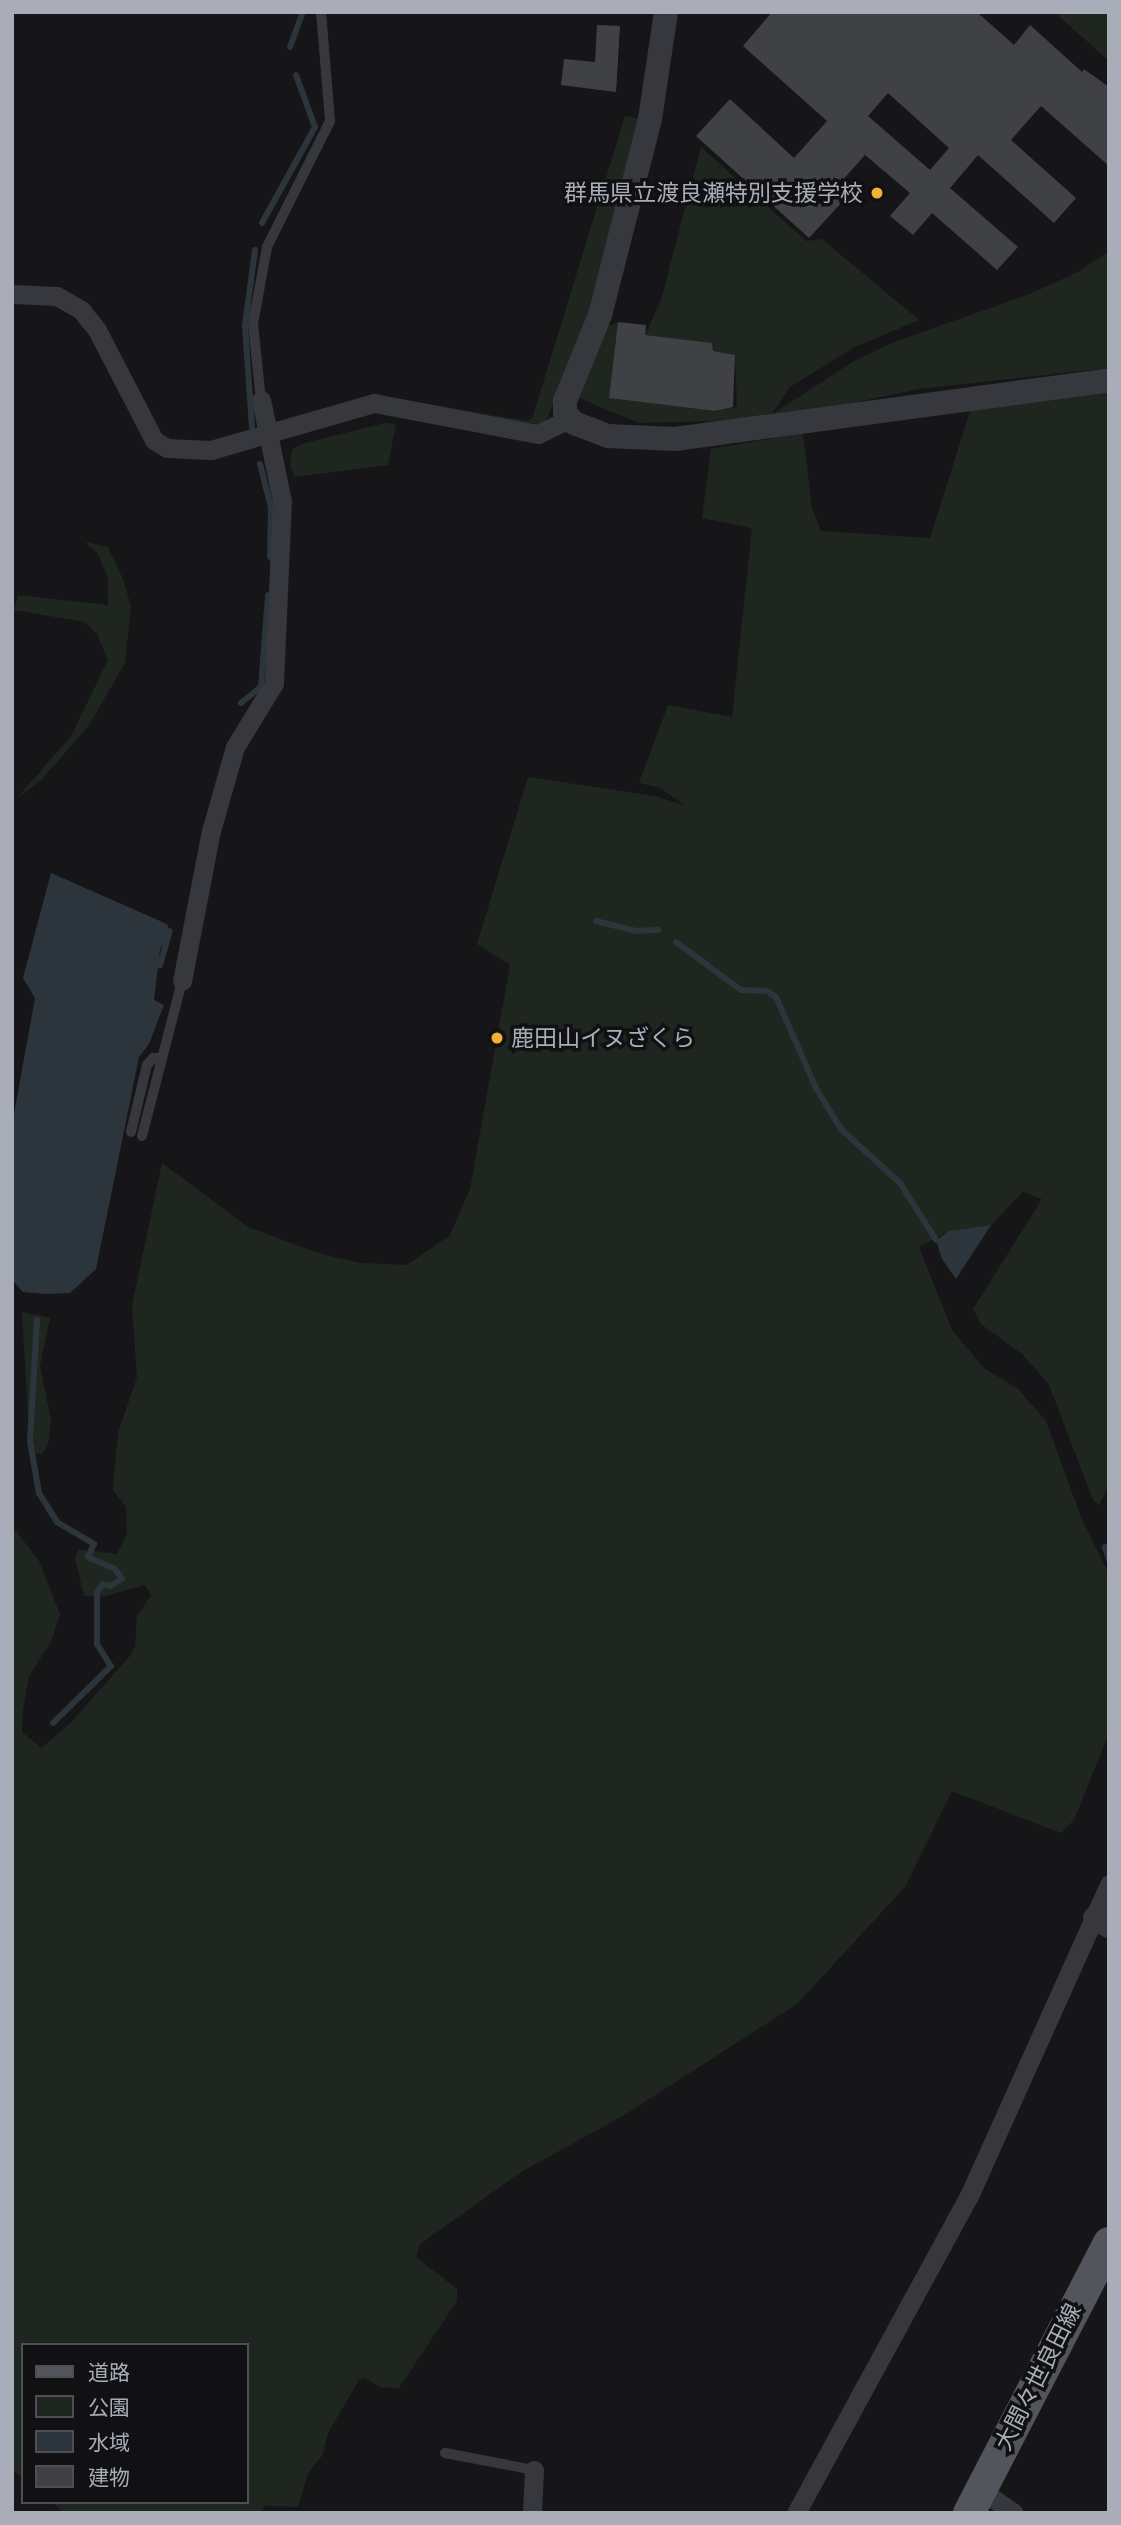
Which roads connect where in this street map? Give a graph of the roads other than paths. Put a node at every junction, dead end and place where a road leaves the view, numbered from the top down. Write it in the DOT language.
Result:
graph roads {
  1 [pos="321,12"];
  2 [pos="666,12"];
  3 [pos="12,294"];
  4 [pos="1109,380"];
  5 [pos="261,400"];
  6 [pos="569,419"];
  7 [pos="266,433"];
  8 [pos="182,981"];
  9 [pos="160,1058"];
  10 [pos="131,1132"];
  11 [pos="142,1136"];
  12 [pos="1109,1884"];
  13 [pos="1102,1922"];
  14 [pos="1109,2243"];
  15 [pos="445,2453"];
  16 [pos="534,2470"];
  17 [pos="975,2501"];
  18 [pos="532,2513"];
  19 [pos="796,2513"];
  20 [pos="1014,2513"];
  1 -- 5 [label="lane"];
  2 -- 6 [label="street"];
  3 -- 7 [label="street"];
  4 -- 6 [label="street"];
  5 -- 7 [label="street"];
  6 -- 7 [label="street"];
  7 -- 8 [label="street"];
  8 -- 9 [label="lane"];
  9 -- 10 [label="lane"];
  9 -- 11 [label="lane"];
  12 -- 13 [label="street"];
  13 -- 19 [label="street"];
  14 -- 17 [label="main road, 大間々世良田線"];
  15 -- 16 [label="lane"];
  16 -- 18 [label="street"];
  17 -- 20 [label="street"];
}
